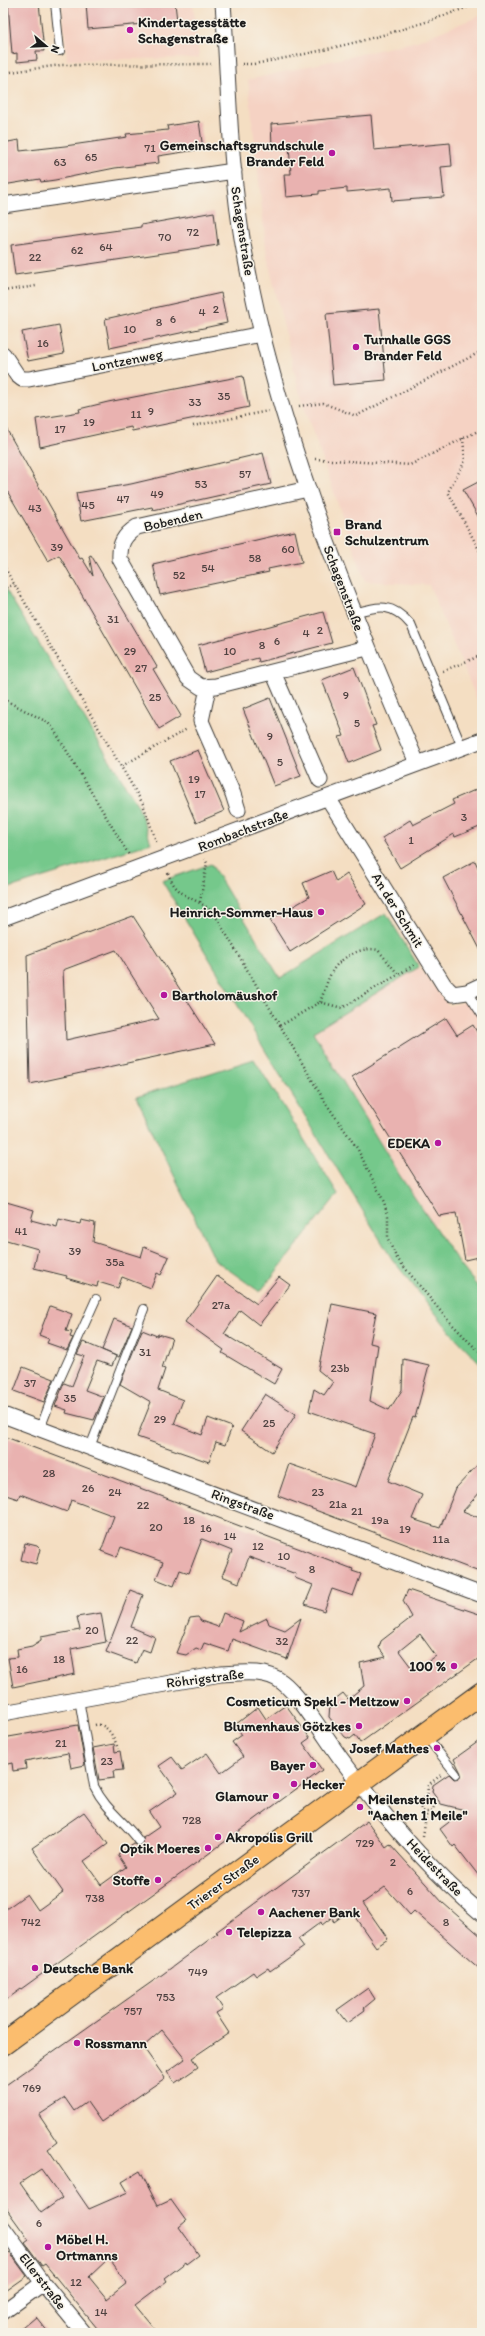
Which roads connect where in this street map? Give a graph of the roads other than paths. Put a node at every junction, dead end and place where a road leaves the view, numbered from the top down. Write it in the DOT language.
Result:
graph roads {
  1 [pos="55,3"];
  2 [pos="223,3"];
  3 [pos="60,51"];
  4 [pos="234,171"];
  5 [pos="3,205"];
  6 [pos="262,334"];
  7 [pos="3,354"];
  8 [pos="308,489"];
  9 [pos="354,613"];
  10 [pos="368,648"];
  11 [pos="273,672"];
  12 [pos="208,688"];
  13 [pos="482,740"];
  14 [pos="462,747"];
  15 [pos="417,763"];
  16 [pos="320,780"];
  17 [pos="328,798"];
  18 [pos="238,810"];
  19 [pos="3,918"];
  20 [pos="482,985"];
  21 [pos="468,992"];
  22 [pos="482,1014"];
  23 [pos="96,1299"];
  24 [pos="144,1308"];
  25 [pos="3,1415"];
  26 [pos="40,1429"];
  27 [pos="90,1447"];
  28 [pos="482,1595"];
  29 [pos="482,1693"];
  30 [pos="79,1699"];
  31 [pos="3,1713"];
  32 [pos="424,1734"];
  33 [pos="456,1774"];
  34 [pos="358,1782"];
  35 [pos="139,1841"];
  36 [pos="482,1914"];
  37 [pos="3,2044"];
  38 [pos="3,2228"];
  39 [pos="43,2283"];
  40 [pos="3,2312"];
  41 [pos="84,2333"];
  1 -- 3 [label="lane"];
  2 -- 4 [label="street, Schagenstraße"];
  4 -- 5 [label="street"];
  4 -- 6 [label="street, Schagenstraße"];
  6 -- 7 [label="street, Lontzenweg"];
  6 -- 8 [label="street, Schagenstraße"];
  8 -- 9 [label="street, Schagenstraße"];
  8 -- 12 [label="street, Bobenden"];
  9 -- 10 [label="street, Schagenstraße"];
  9 -- 14 [label="lane"];
  10 -- 11 [label="street"];
  10 -- 15 [label="street, Schagenstraße"];
  11 -- 12 [label="street"];
  11 -- 16 [label="street"];
  12 -- 18 [label="street"];
  13 -- 14 [label="street, Rombachstraße"];
  14 -- 15 [label="street, Rombachstraße"];
  15 -- 17 [label="street, Rombachstraße"];
  17 -- 19 [label="street, Rombachstraße"];
  17 -- 21 [label="street, An der Schmit"];
  20 -- 21 [label="street"];
  21 -- 22 [label="lane"];
  23 -- 26 [label="lane"];
  24 -- 27 [label="lane"];
  25 -- 26 [label="street, Ringstraße"];
  26 -- 27 [label="street, Ringstraße"];
  27 -- 28 [label="street, Ringstraße"];
  29 -- 32 [label="main road, Trierer Straße"];
  30 -- 31 [label="street, Röhrigstraße"];
  30 -- 34 [label="street, Röhrigstraße"];
  30 -- 35 [label="lane"];
  32 -- 33 [label="lane"];
  32 -- 34 [label="main road, Trierer Straße"];
  34 -- 36 [label="street, Heidestraße"];
  34 -- 37 [label="main road, Trierer Straße"];
  38 -- 39 [label="street, Ellerstraße"];
  39 -- 40 [label="street"];
  39 -- 41 [label="street, Ellerstraße"];
}
